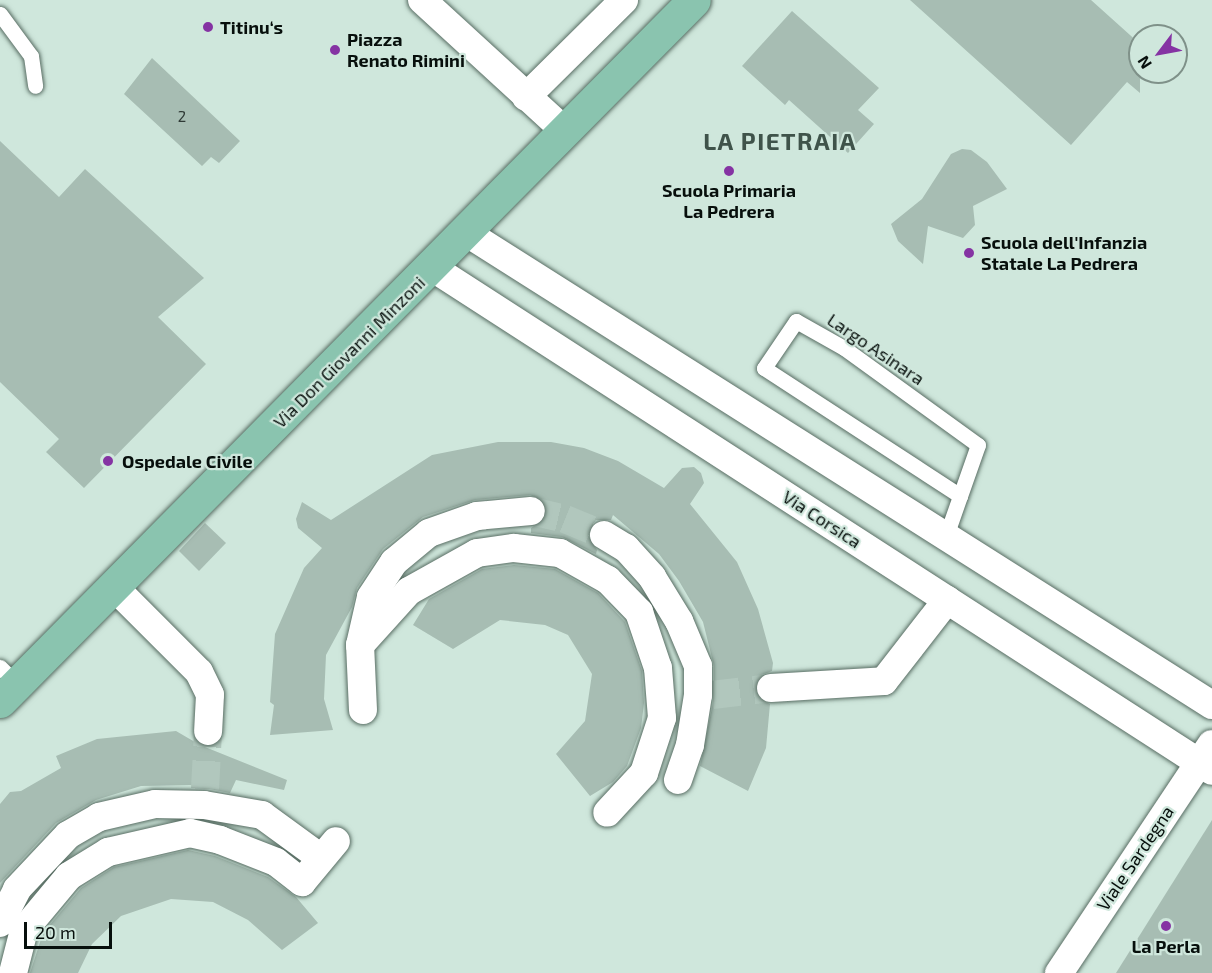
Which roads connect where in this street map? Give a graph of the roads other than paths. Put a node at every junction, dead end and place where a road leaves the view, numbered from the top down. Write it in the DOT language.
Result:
graph roads {
  1 [pos="422,0"];
  2 [pos="624,0"];
  3 [pos="694,0"];
  4 [pos="0,14"];
  5 [pos="35,86"];
  6 [pos="526,97"];
  7 [pos="565,131"];
  8 [pos="467,233"];
  9 [pos="433,268"];
  10 [pos="960,496"];
  11 [pos="531,511"];
  12 [pos="604,536"];
  13 [pos="946,536"];
  14 [pos="114,587"];
  15 [pos="947,600"];
  16 [pos="360,645"];
  17 [pos="6,684"];
  18 [pos="771,688"];
  19 [pos="705,695"];
  20 [pos="660,696"];
  21 [pos="1212,705"];
  22 [pos="363,711"];
  23 [pos="208,732"];
  24 [pos="1208,759"];
  25 [pos="678,780"];
  26 [pos="205,797"];
  27 [pos="607,813"];
  28 [pos="201,836"];
  29 [pos="0,923"];
  30 [pos="13,973"];
  31 [pos="1059,973"];
  1 -- 6 [label="street"];
  2 -- 6 [label="street"];
  3 -- 7 [label="main road, Via Don Giovanni Minzoni"];
  4 -- 5 [label="lane"];
  6 -- 7 [label="street"];
  7 -- 8 [label="main road, Via Don Giovanni Minzoni"];
  8 -- 9 [label="main road, Via Don Giovanni Minzoni"];
  8 -- 13 [label="street"];
  9 -- 14 [label="main road, Via Don Giovanni Minzoni"];
  9 -- 15 [label="street, Via Corsica"];
  10 -- 10 [label="lane, Largo Asinara"];
  10 -- 13 [label="lane, Largo Asinara"];
  11 -- 16 [label="street"];
  12 -- 19 [label="street"];
  13 -- 21 [label="street"];
  14 -- 17 [label="main road, Via Don Giovanni Minzoni"];
  14 -- 23 [label="street"];
  15 -- 18 [label="street"];
  15 -- 24 [label="street, Via Corsica"];
  16 -- 20 [label="street"];
  16 -- 22 [label="street"];
  19 -- 20 [label="street"];
  19 -- 25 [label="street"];
  20 -- 27 [label="street"];
  24 -- 31 [label="street, Viale Sardegna"];
  26 -- 28 [label="street"];
  26 -- 28 [label="street"];
  26 -- 29 [label="street"];
  28 -- 30 [label="street"];
}
